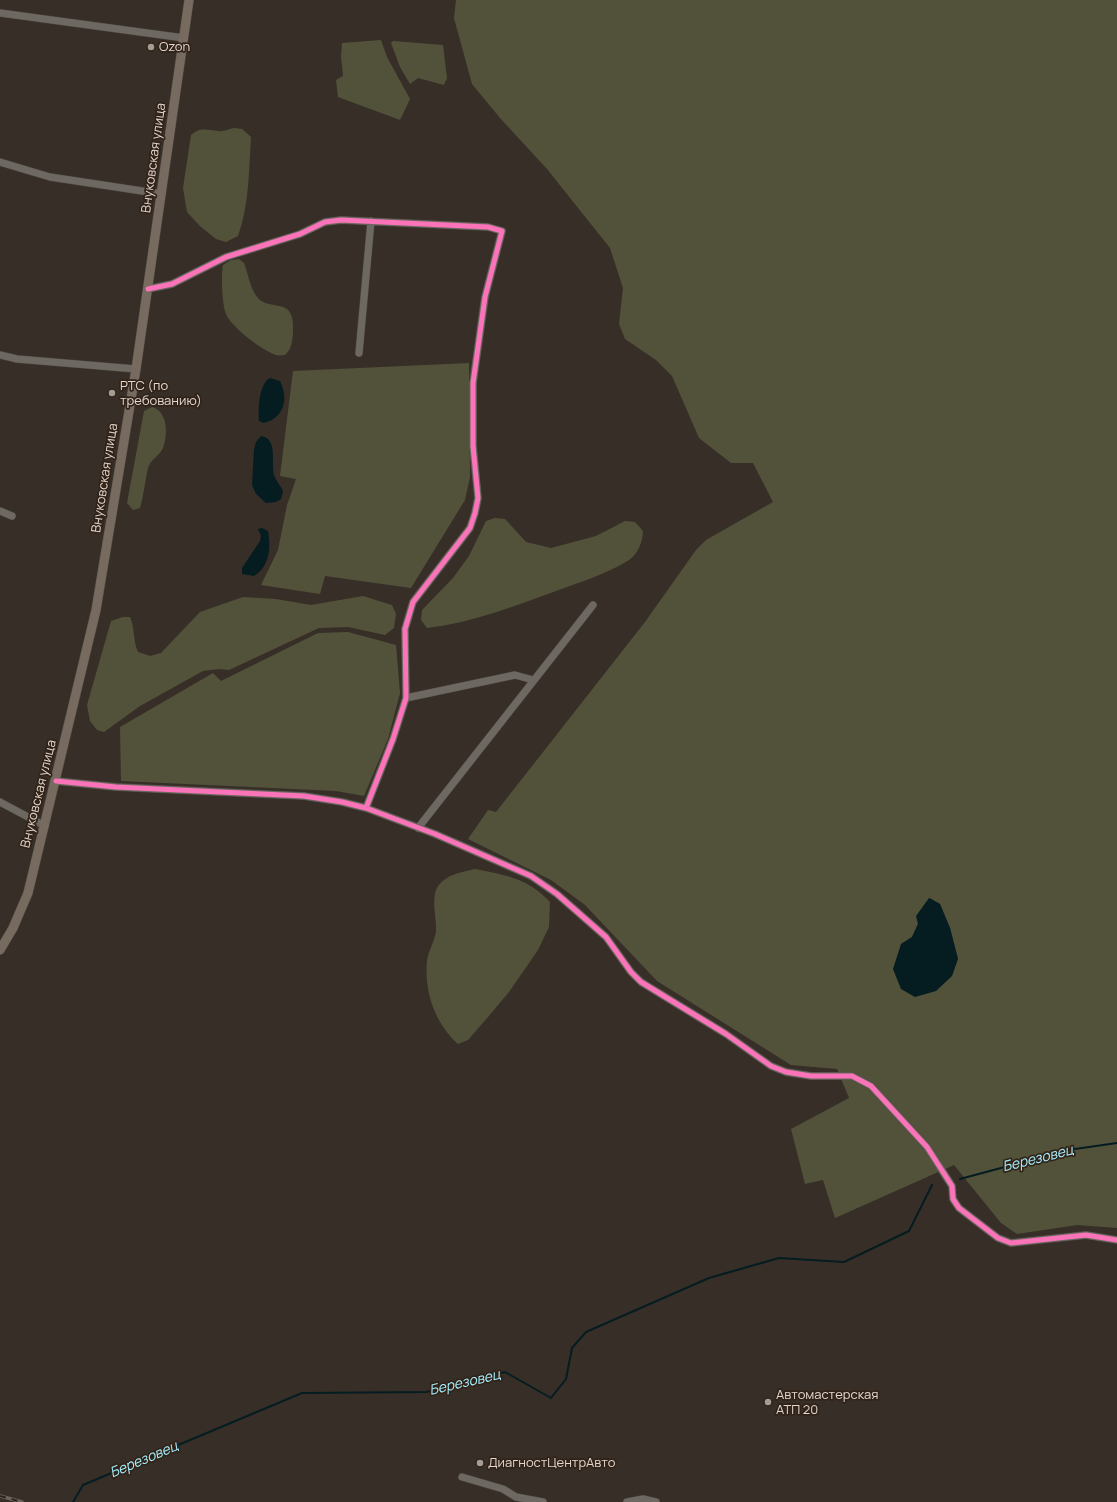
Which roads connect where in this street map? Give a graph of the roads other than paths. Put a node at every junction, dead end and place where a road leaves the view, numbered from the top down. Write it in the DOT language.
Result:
graph roads {
  1 [pos="189,0"];
  2 [pos="0,13"];
  3 [pos="184,38"];
  4 [pos="0,162"];
  5 [pos="162,194"];
  6 [pos="371,221"];
  7 [pos="148,289"];
  8 [pos="359,353"];
  9 [pos="0,355"];
  10 [pos="136,370"];
  11 [pos="0,510"];
  12 [pos="12,516"];
  13 [pos="593,605"];
  14 [pos="533,680"];
  15 [pos="406,698"];
  16 [pos="56,781"];
  17 [pos="0,802"];
  18 [pos="366,808"];
  19 [pos="45,826"];
  20 [pos="418,828"];
  21 [pos="0,950"];
  22 [pos="1117,1240"];
  23 [pos="462,1477"];
  24 [pos="543,1502"];
  25 [pos="627,1502"];
  26 [pos="656,1502"];
  1 -- 3 [label="main road, Внуковская улица"];
  2 -- 3 [label="street"];
  3 -- 5 [label="main road, Внуковская улица"];
  4 -- 5 [label="street"];
  5 -- 7 [label="main road, Внуковская улица"];
  6 -- 7 [label="street"];
  6 -- 8 [label="street"];
  6 -- 15 [label="street"];
  7 -- 10 [label="main road, Внуковская улица"];
  9 -- 10 [label="street"];
  10 -- 16 [label="main road, Внуковская улица"];
  11 -- 12 [label="street"];
  13 -- 14 [label="street"];
  14 -- 15 [label="street"];
  14 -- 20 [label="street"];
  15 -- 18 [label="street"];
  16 -- 18 [label="street"];
  16 -- 19 [label="main road, Внуковская улица"];
  17 -- 19 [label="street"];
  18 -- 20 [label="street"];
  19 -- 21 [label="main road, Внуковская улица"];
  20 -- 22 [label="street"];
  23 -- 24 [label="street"];
  25 -- 26 [label="street"];
}
